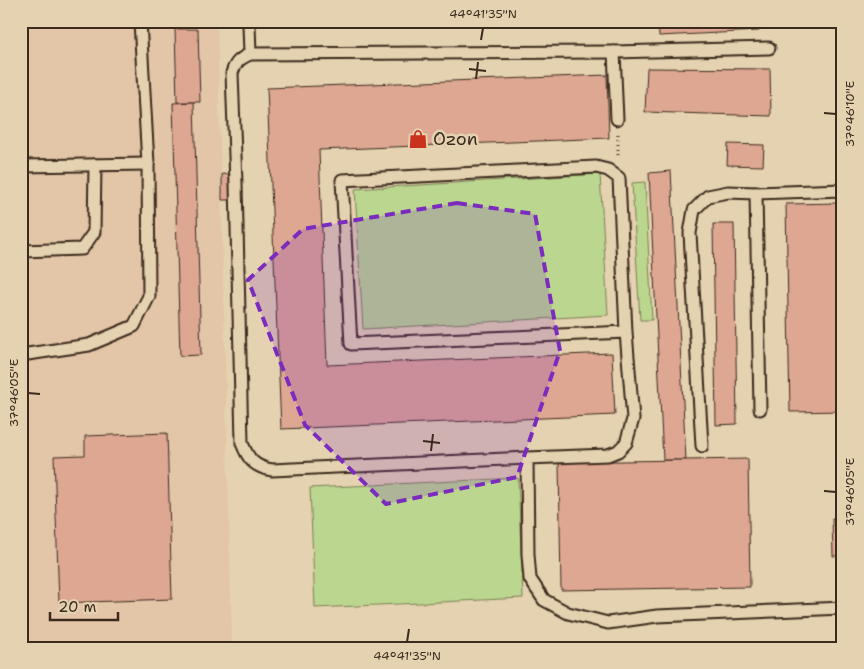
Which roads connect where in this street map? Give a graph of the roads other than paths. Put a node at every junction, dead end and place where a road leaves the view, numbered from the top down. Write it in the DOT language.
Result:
graph roads {
  1 [pos="140,21"];
  2 [pos="249,25"];
  3 [pos="769,48"];
  4 [pos="614,52"];
  5 [pos="250,54"];
  6 [pos="617,120"];
  7 [pos="148,164"];
  8 [pos="95,165"];
  9 [pos="21,166"];
  10 [pos="843,190"];
  11 [pos="756,193"];
  12 [pos="21,251"];
  13 [pos="626,332"];
  14 [pos="21,355"];
  15 [pos="760,409"];
  16 [pos="702,446"];
  17 [pos="527,458"];
  18 [pos="843,608"];
  1 -- 7 [label="lane"];
  2 -- 5 [label="lane"];
  3 -- 4 [label="lane"];
  4 -- 5 [label="lane"];
  4 -- 6 [label="lane"];
  5 -- 17 [label="lane"];
  7 -- 8 [label="lane"];
  7 -- 14 [label="lane"];
  8 -- 9 [label="lane"];
  8 -- 12 [label="lane"];
  10 -- 11 [label="lane"];
  11 -- 15 [label="lane"];
  11 -- 16 [label="lane"];
  13 -- 13 [label="lane"];
  13 -- 17 [label="lane"];
  17 -- 18 [label="lane"];
}
